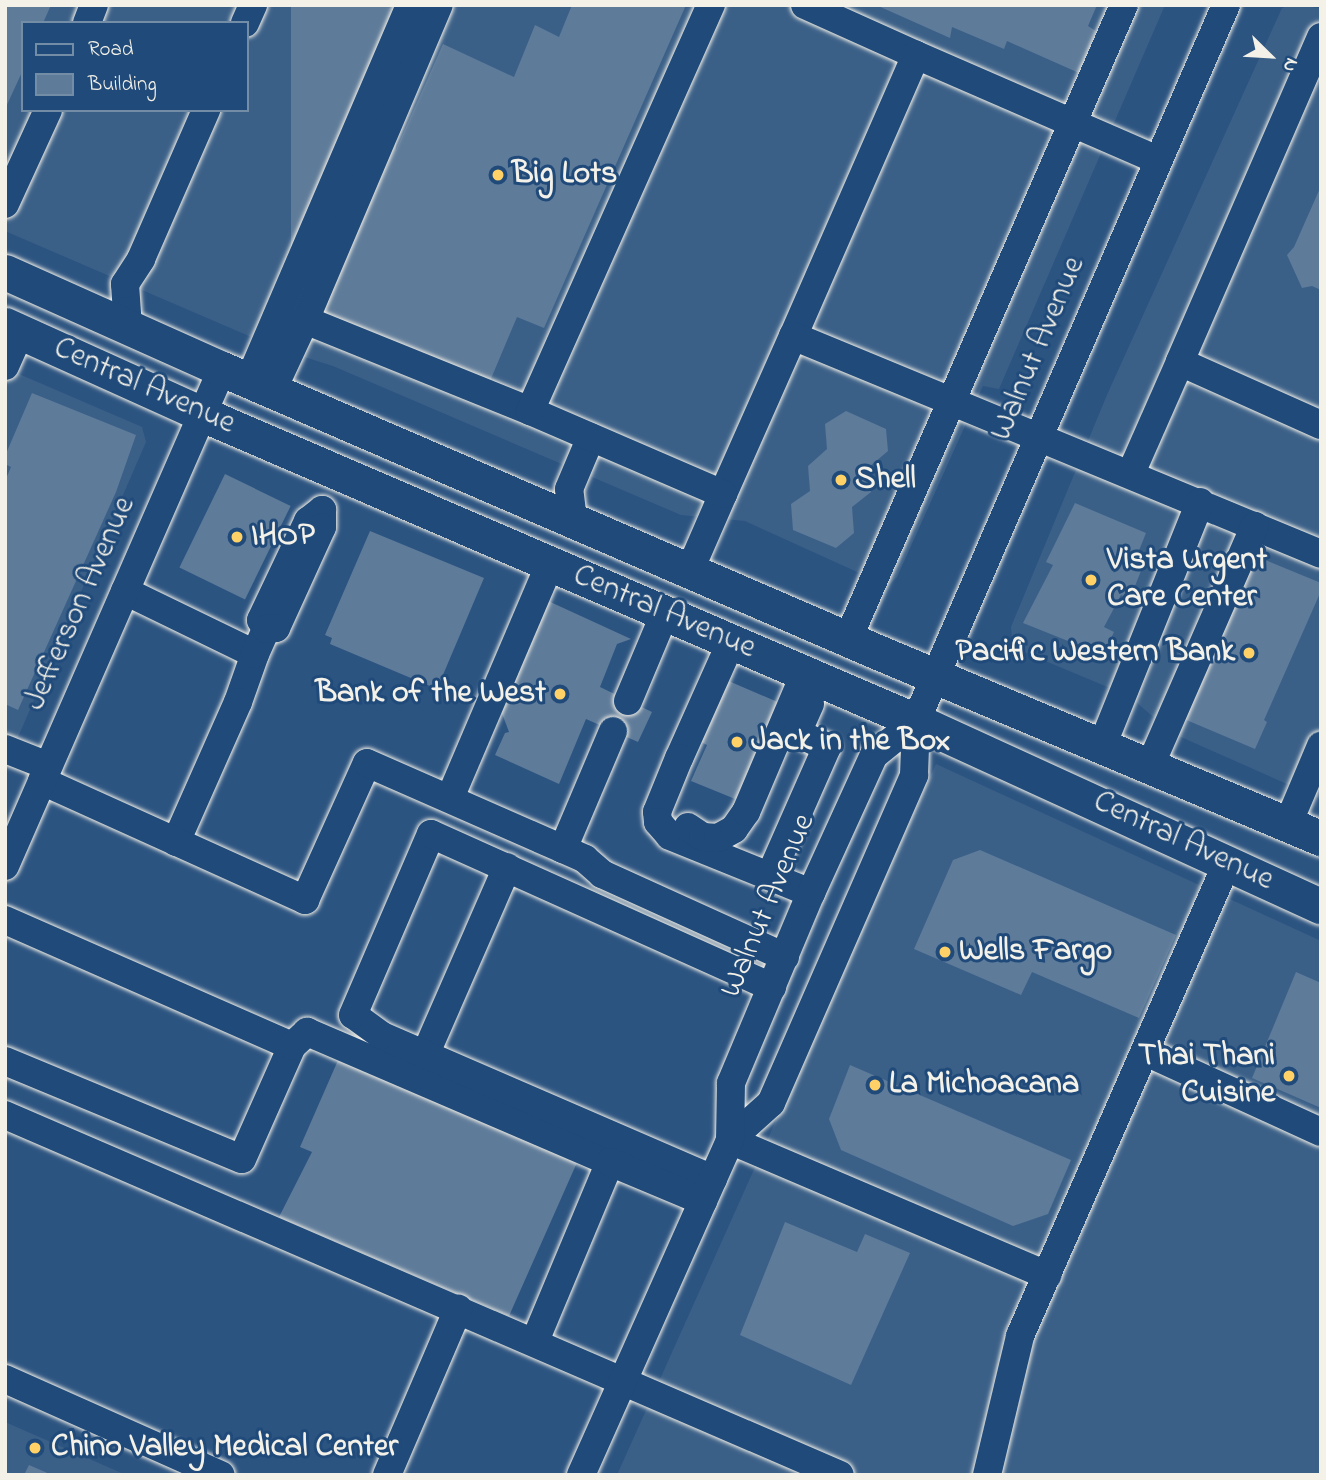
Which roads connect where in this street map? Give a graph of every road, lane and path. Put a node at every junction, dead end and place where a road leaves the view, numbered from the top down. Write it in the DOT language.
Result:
graph roads {
  1 [pos="253,5"];
  2 [pos="410,5"];
  3 [pos="439,5"];
  4 [pos="711,5"];
  5 [pos="805,5"];
  6 [pos="1124,5"];
  7 [pos="1226,5"];
  8 [pos="246,21"];
  9 [pos="1321,37"];
  10 [pos="916,55"];
  11 [pos="47,112"];
  12 [pos="205,112"];
  13 [pos="1073,124"];
  14 [pos="1157,160"];
  15 [pos="5,204"];
  16 [pos="5,272"];
  17 [pos="305,320"];
  18 [pos="10,321"];
  19 [pos="128,327"];
  20 [pos="793,336"];
  21 [pos="1180,362"];
  22 [pos="5,366"];
  23 [pos="248,380"];
  24 [pos="953,403"];
  25 [pos="530,411"];
  26 [pos="202,414"];
  27 [pos="1321,425"];
  28 [pos="591,437"];
  29 [pos="1038,440"];
  30 [pos="338,472"];
  31 [pos="1131,473"];
  32 [pos="389,494"];
  33 [pos="723,494"];
  34 [pos="1200,502"];
  35 [pos="573,520"];
  36 [pos="1255,526"];
  37 [pos="1321,554"];
  38 [pos="550,564"];
  39 [pos="690,570"];
  40 [pos="125,591"];
  41 [pos="666,613"];
  42 [pos="848,639"];
  43 [pos="260,641"];
  44 [pos="731,642"];
  45 [pos="813,676"];
  46 [pos="936,677"];
  47 [pos="628,701"];
  48 [pos="916,721"];
  49 [pos="613,731"];
  50 [pos="1102,746"];
  51 [pos="5,749"];
  52 [pos="1318,761"];
  53 [pos="1150,766"];
  54 [pos="45,774"];
  55 [pos="450,798"];
  56 [pos="662,800"];
  57 [pos="737,824"];
  58 [pos="1288,824"];
  59 [pos="1321,838"];
  60 [pos="176,842"];
  61 [pos="564,849"];
  62 [pos="6,860"];
  63 [pos="1227,863"];
  64 [pos="506,867"];
  65 [pos="773,870"];
  66 [pos="811,893"];
  67 [pos="1321,906"];
  68 [pos="5,920"];
  69 [pos="785,957"];
  70 [pos="772,987"];
  71 [pos="292,1046"];
  72 [pos="1146,1052"];
  73 [pos="425,1055"];
  74 [pos="5,1060"];
  75 [pos="5,1115"];
  76 [pos="1321,1132"];
  77 [pos="730,1140"];
  78 [pos="610,1162"];
  79 [pos="708,1190"];
  80 [pos="1047,1275"];
  81 [pos="458,1309"];
  82 [pos="535,1341"];
  83 [pos="5,1379"];
  84 [pos="623,1379"];
  85 [pos="221,1475"];
  86 [pos="387,1475"];
  87 [pos="581,1475"];
  88 [pos="840,1475"];
  89 [pos="987,1475"];
  1 -- 8 [label="street"];
  2 -- 23 [label="street"];
  3 -- 17 [label="street"];
  4 -- 25 [label="street"];
  5 -- 10 [label="street"];
  6 -- 13 [label="street"];
  7 -- 14 [label="street, Walnut Avenue"];
  9 -- 21 [label="street"];
  10 -- 13 [label="street"];
  10 -- 20 [label="street"];
  11 -- 15 [label="street"];
  12 -- 19 [label="street"];
  13 -- 14 [label="street"];
  13 -- 24 [label="street"];
  14 -- 29 [label="street, Walnut Avenue"];
  16 -- 19 [label="main road, Central Avenue"];
  17 -- 23 [label="street"];
  17 -- 25 [label="street"];
  18 -- 19 [label="main road"];
  18 -- 22 [label="street"];
  18 -- 26 [label="main road, Central Avenue"];
  19 -- 23 [label="main road, Central Avenue"];
  20 -- 24 [label="street"];
  20 -- 33 [label="street"];
  21 -- 27 [label="street"];
  21 -- 31 [label="street"];
  23 -- 26 [label="street, Jefferson Avenue"];
  23 -- 35 [label="main road, Central Avenue"];
  24 -- 29 [label="street"];
  24 -- 42 [label="street"];
  25 -- 28 [label="street"];
  26 -- 30 [label="main road, Central Avenue"];
  26 -- 40 [label="street, Jefferson Avenue"];
  28 -- 33 [label="street"];
  28 -- 35 [label="street"];
  29 -- 31 [label="street"];
  29 -- 46 [label="street, Walnut Avenue"];
  30 -- 32 [label="main road, Central Avenue"];
  30 -- 43 [label="street"];
  31 -- 34 [label="street"];
  32 -- 35 [label="main road"];
  32 -- 38 [label="main road, Central Avenue"];
  33 -- 39 [label="street"];
  34 -- 36 [label="street"];
  34 -- 50 [label="street"];
  35 -- 39 [label="main road, Central Avenue"];
  36 -- 37 [label="street"];
  36 -- 53 [label="street"];
  38 -- 41 [label="main road, Central Avenue"];
  38 -- 55 [label="street"];
  39 -- 42 [label="main road, Central Avenue"];
  40 -- 43 [label="street"];
  40 -- 54 [label="street, Jefferson Avenue"];
  41 -- 44 [label="main road, Central Avenue"];
  41 -- 47 [label="street"];
  42 -- 46 [label="main road, Central Avenue"];
  43 -- 60 [label="street"];
  44 -- 45 [label="main road, Central Avenue"];
  44 -- 56 [label="street"];
  45 -- 48 [label="main road, Central Avenue"];
  45 -- 57 [label="street"];
  45 -- 65 [label="street"];
  46 -- 48 [label="street, Walnut Avenue"];
  46 -- 50 [label="main road, Central Avenue"];
  48 -- 63 [label="main road, Central Avenue"];
  48 -- 66 [label="street, Walnut Avenue"];
  48 -- 77 [label="street, Walnut Avenue"];
  49 -- 61 [label="street"];
  50 -- 53 [label="main road, Central Avenue"];
  51 -- 54 [label="street"];
  52 -- 58 [label="street"];
  53 -- 58 [label="main road, Central Avenue"];
  54 -- 60 [label="street"];
  54 -- 62 [label="street, Jefferson Avenue"];
  55 -- 60 [label="street"];
  55 -- 61 [label="street"];
  56 -- 57 [label="street"];
  56 -- 65 [label="street"];
  57 -- 65 [label="street"];
  58 -- 59 [label="main road, Central Avenue"];
  61 -- 69 [label="street"];
  63 -- 67 [label="main road, Central Avenue"];
  63 -- 72 [label="street"];
  64 -- 70 [label="street"];
  64 -- 73 [label="street"];
  64 -- 73 [label="street"];
  65 -- 66 [label="street"];
  66 -- 69 [label="street, Walnut Avenue"];
  68 -- 71 [label="street"];
  69 -- 70 [label="street, Walnut Avenue"];
  70 -- 77 [label="street, Walnut Avenue"];
  71 -- 74 [label="street"];
  71 -- 78 [label="street"];
  72 -- 76 [label="street"];
  72 -- 80 [label="street"];
  73 -- 79 [label="street"];
  75 -- 81 [label="street"];
  77 -- 79 [label="street, Walnut Avenue"];
  77 -- 80 [label="street"];
  78 -- 79 [label="street"];
  78 -- 82 [label="street"];
  79 -- 84 [label="street, Walnut Avenue"];
  80 -- 89 [label="street"];
  81 -- 82 [label="street"];
  81 -- 86 [label="street"];
  82 -- 84 [label="street"];
  83 -- 85 [label="street"];
  84 -- 87 [label="street, Walnut Avenue"];
  84 -- 88 [label="street"];
}
